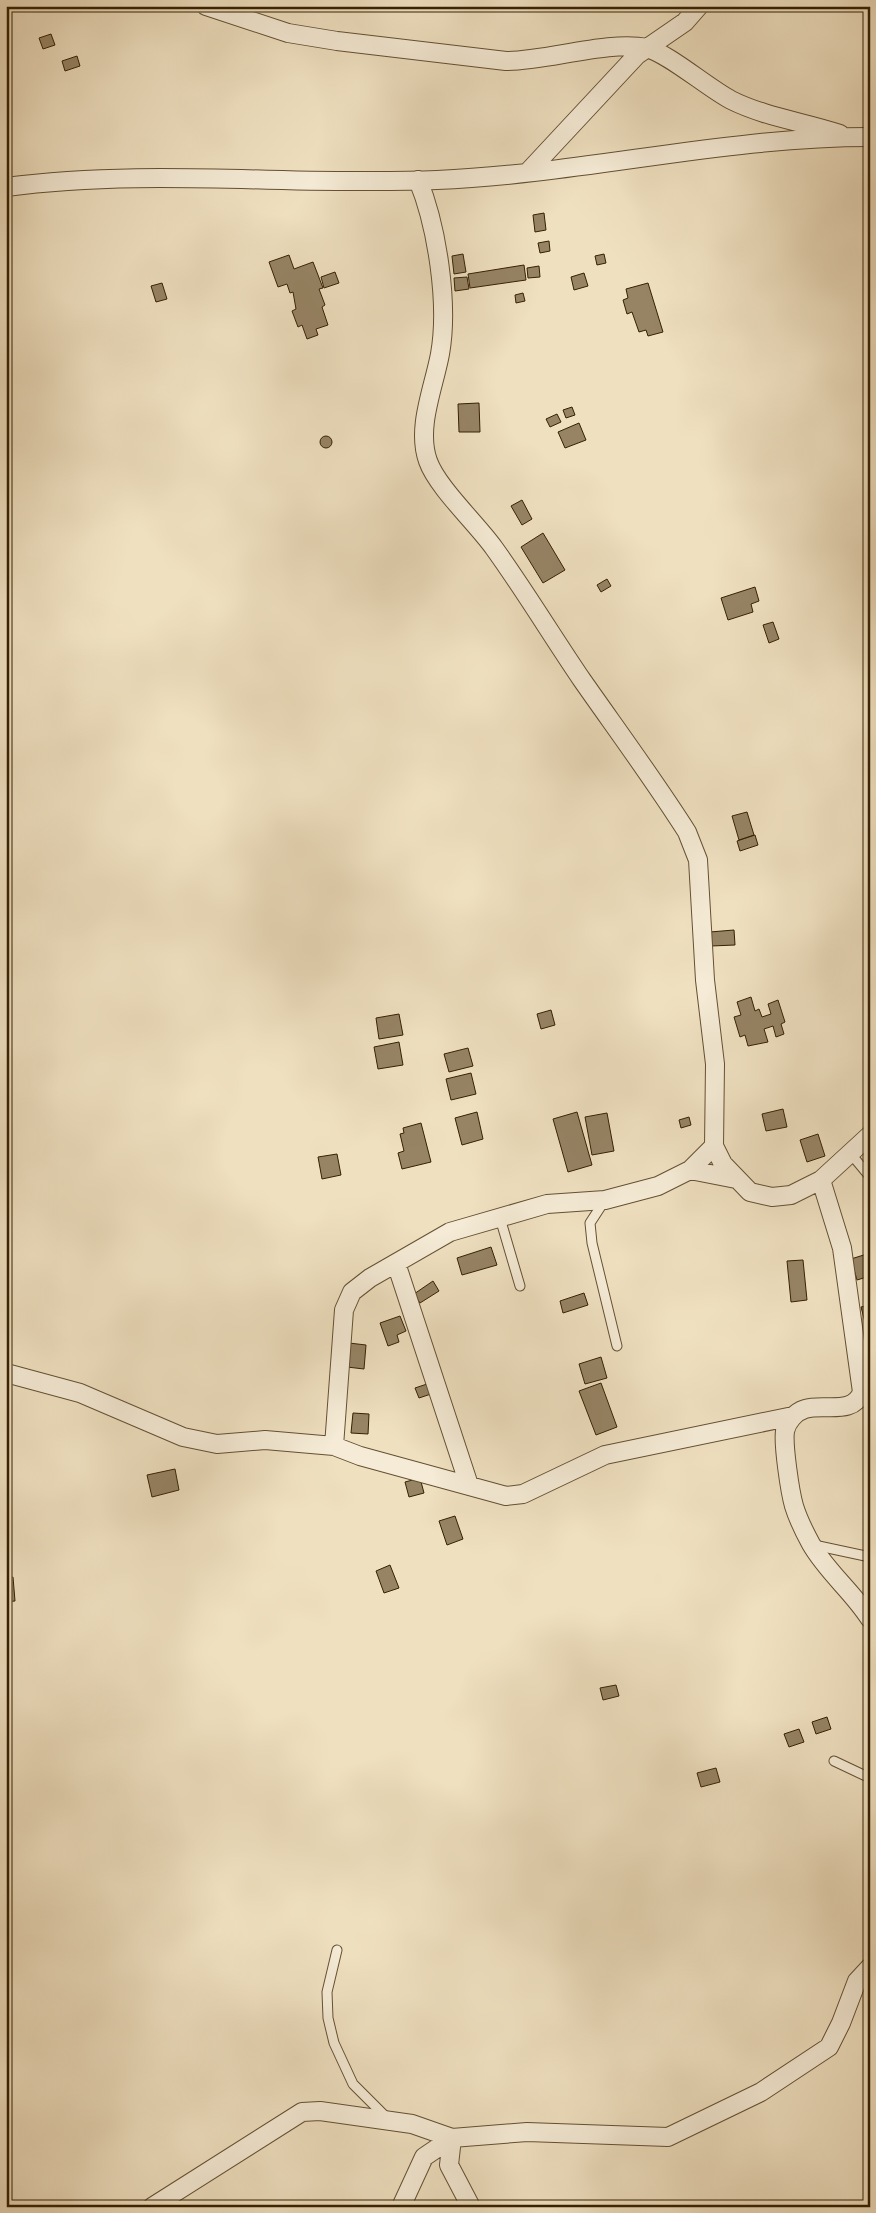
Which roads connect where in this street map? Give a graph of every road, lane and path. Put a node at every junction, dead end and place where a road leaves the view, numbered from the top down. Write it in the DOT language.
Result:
graph roads {
  1 [pos="206,6"];
  2 [pos="699,6"];
  3 [pos="647,48"];
  4 [pos="850,137"];
  5 [pos="870,137"];
  6 [pos="527,173"];
  7 [pos="418,180"];
  8 [pos="6,187"];
  9 [pos="870,1135"];
  10 [pos="714,1146"];
  11 [pos="851,1154"];
  12 [pos="690,1170"];
  13 [pos="870,1177"];
  14 [pos="736,1179"];
  15 [pos="821,1180"];
  16 [pos="605,1200"];
  17 [pos="500,1218"];
  18 [pos="396,1263"];
  19 [pos="520,1286"];
  20 [pos="617,1346"];
  21 [pos="6,1373"];
  22 [pos="793,1416"];
  23 [pos="334,1446"];
  24 [pos="469,1485"];
  25 [pos="811,1544"];
  26 [pos="870,1557"];
  27 [pos="870,1619"];
  28 [pos="834,1761"];
  29 [pos="870,1778"];
  30 [pos="337,1950"];
  31 [pos="870,1967"];
  32 [pos="390,2121"];
  33 [pos="452,2138"];
  34 [pos="152,2207"];
  35 [pos="400,2207"];
  36 [pos="471,2207"];
  1 -- 3 [label="street"];
  2 -- 3 [label="street"];
  3 -- 4 [label="street"];
  3 -- 6 [label="street"];
  4 -- 5 [label="street"];
  4 -- 6 [label="street"];
  6 -- 7 [label="street"];
  7 -- 8 [label="street"];
  7 -- 10 [label="street"];
  9 -- 11 [label="street"];
  10 -- 12 [label="street"];
  10 -- 14 [label="street"];
  11 -- 13 [label="lane"];
  11 -- 15 [label="street"];
  12 -- 14 [label="street"];
  12 -- 16 [label="street"];
  14 -- 15 [label="street"];
  15 -- 22 [label="street"];
  16 -- 17 [label="street"];
  16 -- 20 [label="lane"];
  17 -- 18 [label="street"];
  17 -- 19 [label="lane"];
  18 -- 23 [label="street"];
  18 -- 24 [label="street"];
  21 -- 23 [label="street"];
  22 -- 24 [label="street"];
  22 -- 25 [label="street"];
  23 -- 24 [label="street"];
  25 -- 26 [label="lane"];
  25 -- 27 [label="street"];
  28 -- 29 [label="lane"];
  30 -- 32 [label="lane"];
  31 -- 33 [label="street"];
  32 -- 33 [label="street"];
  32 -- 34 [label="street"];
  33 -- 35 [label="street"];
  33 -- 36 [label="street"];
}
